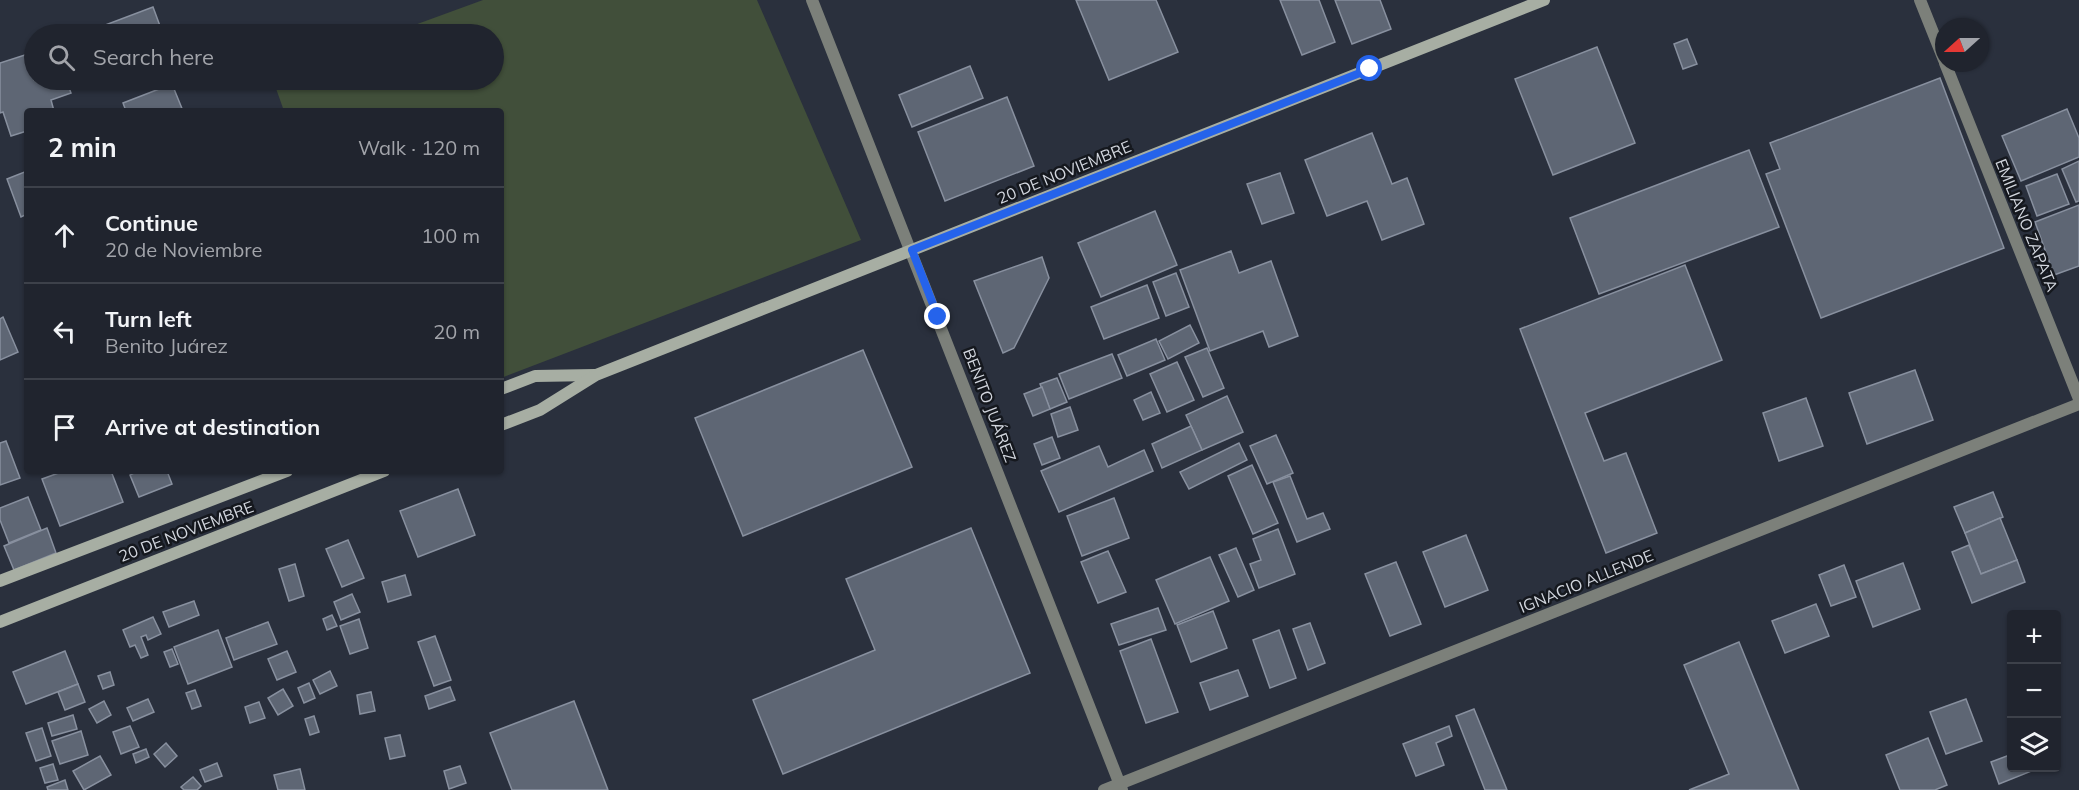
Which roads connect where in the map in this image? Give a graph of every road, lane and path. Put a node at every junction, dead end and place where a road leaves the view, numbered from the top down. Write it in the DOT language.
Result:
graph roads {
  1 [pos="812,0"];
  2 [pos="1544,0"];
  3 [pos="1920,0"];
  4 [pos="1935,37"];
  5 [pos="1949,72"];
  6 [pos="912,250"];
  7 [pos="596,375"];
  8 [pos="504,388"];
  9 [pos="2079,399"];
  10 [pos="2079,404"];
  11 [pos="504,424"];
  12 [pos="279,474"];
  13 [pos="376,474"];
  14 [pos="0,581"];
  15 [pos="0,622"];
  16 [pos="1121,787"];
  17 [pos="1104,790"];
  1 -- 6 [label="street, BENITO JUÁREZ"];
  2 -- 6 [label="main road, 20 DE NOVIEMBRE"];
  3 -- 4 [label="street, EMILIANO ZAPATA"];
  5 -- 9 [label="street, EMILIANO ZAPATA"];
  6 -- 7 [label="main road, 20 DE NOVIEMBRE"];
  6 -- 16 [label="street, BENITO JUÁREZ"];
  7 -- 8 [label="main road, 20 DE NOVIEMBRE"];
  7 -- 11 [label="main road, 20 DE NOVIEMBRE"];
  10 -- 16 [label="street, IGNACIO ALLENDE"];
  12 -- 14 [label="main road, 20 DE NOVIEMBRE"];
  13 -- 15 [label="main road, 20 DE NOVIEMBRE"];
  16 -- 17 [label="street, IGNACIO ALLENDE"];
}
